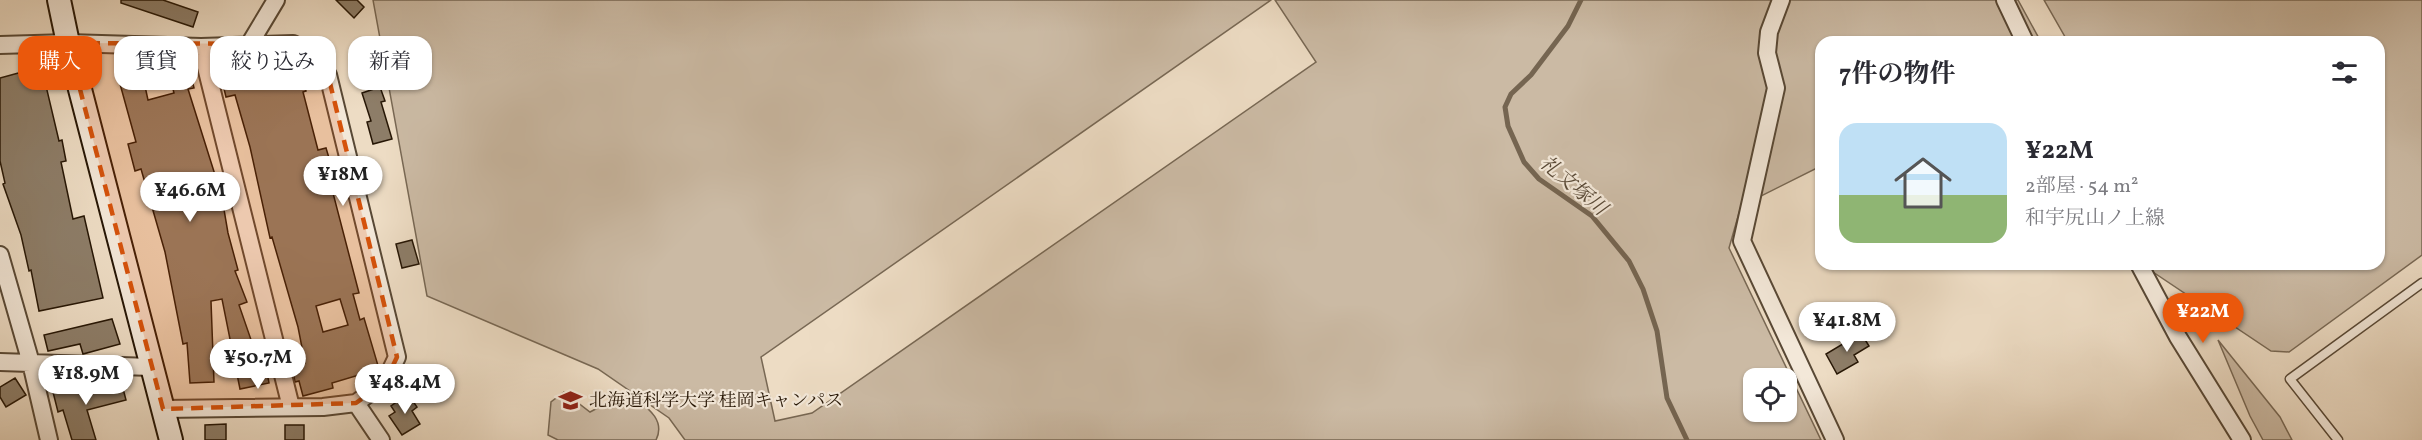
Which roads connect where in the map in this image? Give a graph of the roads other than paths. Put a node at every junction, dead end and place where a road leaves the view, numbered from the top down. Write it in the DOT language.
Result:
graph roads {
  1 [pos="59,0"];
  2 [pos="276,0"];
  3 [pos="1781,0"];
  4 [pos="2005,0"];
  5 [pos="67,36"];
  6 [pos="254,36"];
  7 [pos="2022,36"];
  8 [pos="18,44"];
  9 [pos="102,44"];
  10 [pos="0,45"];
  11 [pos="201,47"];
  12 [pos="210,47"];
  13 [pos="80,90"];
  14 [pos="332,90"];
  15 [pos="0,258"];
  16 [pos="2142,270"];
  17 [pos="2422,283"];
  18 [pos="0,362"];
  19 [pos="31,363"];
  20 [pos="151,367"];
  21 [pos="356,403"];
  22 [pos="291,407"];
  23 [pos="163,409"];
  24 [pos="49,440"];
  25 [pos="171,440"];
  26 [pos="381,440"];
  27 [pos="1835,440"];
  28 [pos="2242,440"];
  29 [pos="2338,440"];
  1 -- 5 [label="street"];
  2 -- 6 [label="street"];
  3 -- 27 [label="street"];
  4 -- 7 [label="street"];
  8 -- 10 [label="street"];
  9 -- 11 [label="street"];
  11 -- 12 [label="street"];
  11 -- 22 [label="street"];
  13 -- 20 [label="street"];
  14 -- 21 [label="street"];
  15 -- 19 [label="street"];
  16 -- 28 [label="street"];
  17 -- 29 [label="lane"];
  18 -- 19 [label="street"];
  19 -- 20 [label="street"];
  19 -- 24 [label="street"];
  20 -- 23 [label="street"];
  21 -- 22 [label="street"];
  21 -- 26 [label="street"];
  22 -- 23 [label="street"];
  23 -- 25 [label="street"];
}
